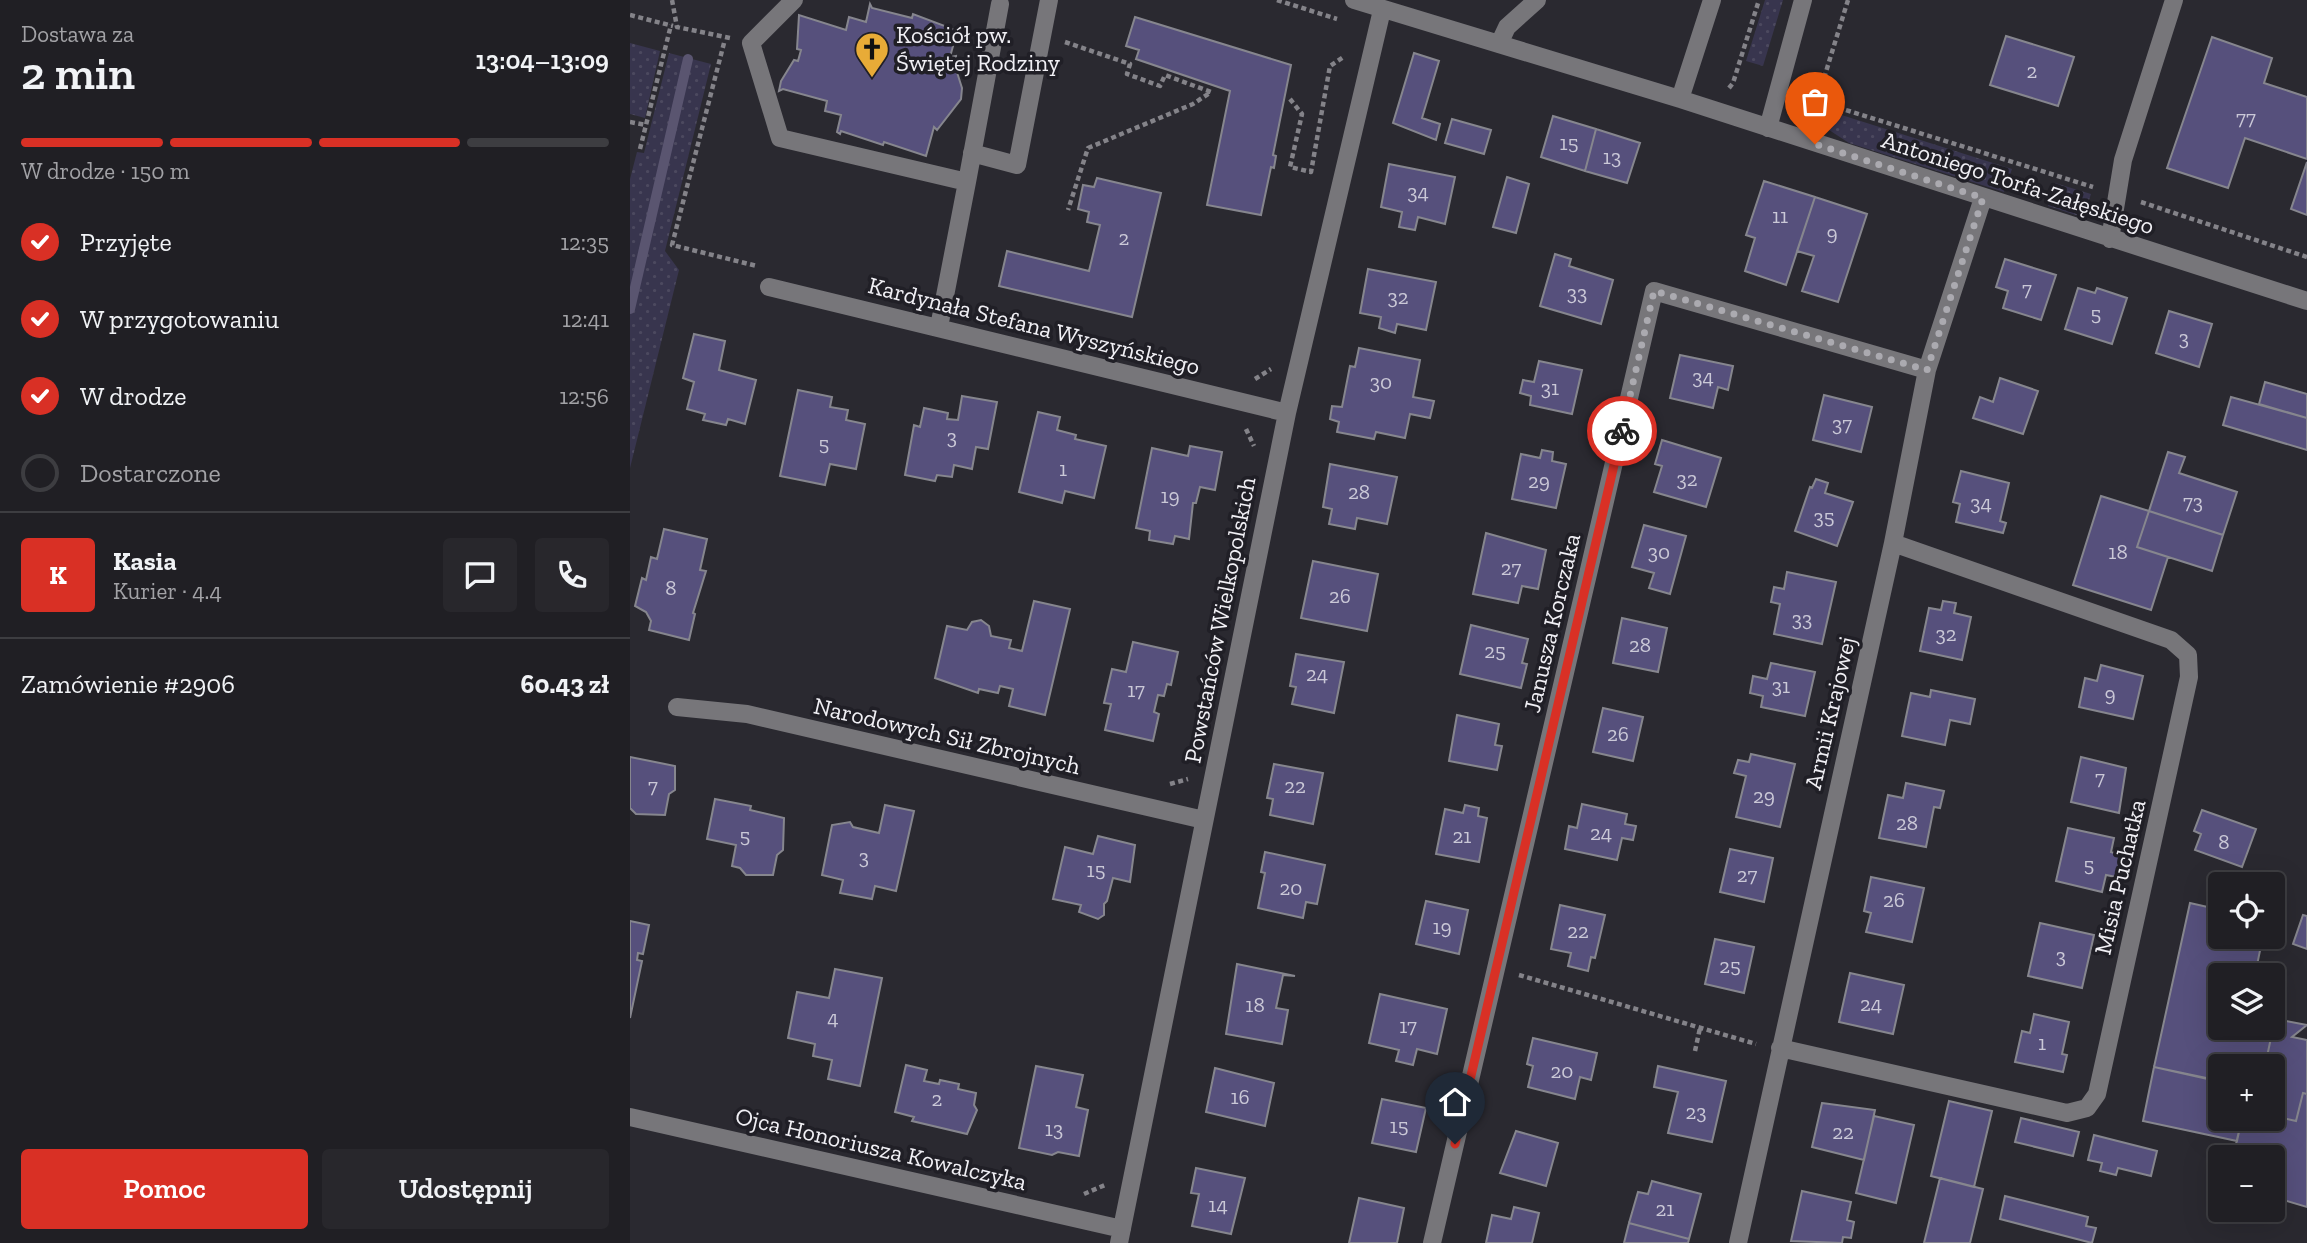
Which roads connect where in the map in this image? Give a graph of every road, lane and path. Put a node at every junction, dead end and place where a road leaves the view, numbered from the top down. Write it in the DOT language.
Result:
graph roads {
  1 [pos="672,0"];
  2 [pos="794,0"];
  3 [pos="1049,0"];
  4 [pos="1277,0"];
  5 [pos="1537,0"];
  6 [pos="1712,0"];
  7 [pos="1759,0"];
  8 [pos="1803,0"];
  9 [pos="1848,0"];
  10 [pos="2174,0"];
  11 [pos="995,1"];
  12 [pos="1359,1"];
  13 [pos="1382,10"];
  14 [pos="630,15"];
  15 [pos="1346,22"];
  16 [pos="674,26"];
  17 [pos="1041,34"];
  18 [pos="725,37"];
  19 [pos="751,43"];
  20 [pos="1499,44"];
  21 [pos="1353,50"];
  22 [pos="1683,92"];
  23 [pos="1290,99"];
  24 [pos="630,122"];
  25 [pos="646,125"];
  26 [pos="1768,128"];
  27 [pos="640,149"];
  28 [pos="972,153"];
  29 [pos="967,182"];
  30 [pos="2118,194"];
  31 [pos="1983,198"];
  32 [pos="1068,210"];
  33 [pos="2110,239"];
  34 [pos="2307,257"];
  35 [pos="767,269"];
  36 [pos="769,287"];
  37 [pos="2307,301"];
  38 [pos="939,327"];
  39 [pos="1927,370"];
  40 [pos="1297,373"];
  41 [pos="1249,379"];
  42 [pos="1225,398"];
  43 [pos="1287,413"];
  44 [pos="1257,453"];
  45 [pos="1894,543"];
  46 [pos="677,707"];
  47 [pos="1192,766"];
  48 [pos="1165,785"];
  49 [pos="1204,820"];
  50 [pos="1496,970"];
  51 [pos="1700,1028"];
  52 [pos="1772,1047"];
  53 [pos="1695,1051"];
  54 [pos="630,1117"];
  55 [pos="1110,1183"];
  56 [pos="1080,1196"];
  57 [pos="1120,1236"];
  58 [pos="1432,1243"];
  59 [pos="1738,1243"];
  1 -- 16 [label="path"];
  2 -- 19 [label="street"];
  3 -- 17 [label="street"];
  4 -- 15 [label="path"];
  5 -- 20 [label="street"];
  6 -- 22 [label="street"];
  7 -- 22 [label="path"];
  8 -- 26 [label="street"];
  9 -- 30 [label="path"];
  10 -- 30 [label="street"];
  11 -- 28 [label="street"];
  12 -- 13 [label="street, Antoniego Torfa-Załęskiego"];
  13 -- 20 [label="street, Antoniego Torfa-Załęskiego"];
  13 -- 40 [label="street, Powstańców Wielkopolskich"];
  14 -- 16 [label="path"];
  16 -- 18 [label="path"];
  16 -- 25 [label="path"];
  17 -- 28 [label="street"];
  17 -- 32 [label="path"];
  18 -- 19 [label="path"];
  18 -- 35 [label="path"];
  19 -- 29 [label="street"];
  20 -- 22 [label="street, Antoniego Torfa-Załęskiego"];
  21 -- 23 [label="path"];
  22 -- 26 [label="street, Antoniego Torfa-Załęskiego"];
  24 -- 25 [label="path"];
  25 -- 27 [label="path"];
  26 -- 31 [label="street, Antoniego Torfa-Załęskiego"];
  28 -- 29 [label="street"];
  29 -- 38 [label="street"];
  30 -- 33 [label="street"];
  30 -- 34 [label="path"];
  31 -- 33 [label="street, Antoniego Torfa-Załęskiego"];
  31 -- 39 [label="street, Armii Krajowej"];
  33 -- 37 [label="street, Antoniego Torfa-Załęskiego"];
  36 -- 38 [label="street, Kardynała Stefana Wyszyńskiego"];
  38 -- 42 [label="street, Kardynała Stefana Wyszyńskiego"];
  39 -- 45 [label="street, Armii Krajowej"];
  39 -- 50 [label="street, Janusza Korczaka"];
  40 -- 41 [label="path"];
  40 -- 43 [label="street, Powstańców Wielkopolskich"];
  42 -- 43 [label="street, Kardynała Stefana Wyszyńskiego"];
  42 -- 44 [label="path"];
  43 -- 49 [label="street, Powstańców Wielkopolskich"];
  45 -- 52 [label="street, Armii Krajowej"];
  45 -- 52 [label="street, Misia Puchatka"];
  46 -- 49 [label="street, Narodowych Sił Zbrojnych"];
  47 -- 48 [label="path"];
  49 -- 57 [label="street, Powstańców Wielkopolskich"];
  50 -- 51 [label="path"];
  50 -- 58 [label="street, Janusza Korczaka"];
  51 -- 52 [label="path"];
  51 -- 53 [label="path"];
  52 -- 59 [label="street, Armii Krajowej"];
  54 -- 57 [label="street, Ojca Honoriusza Kowalczyka"];
  55 -- 56 [label="path"];
}
